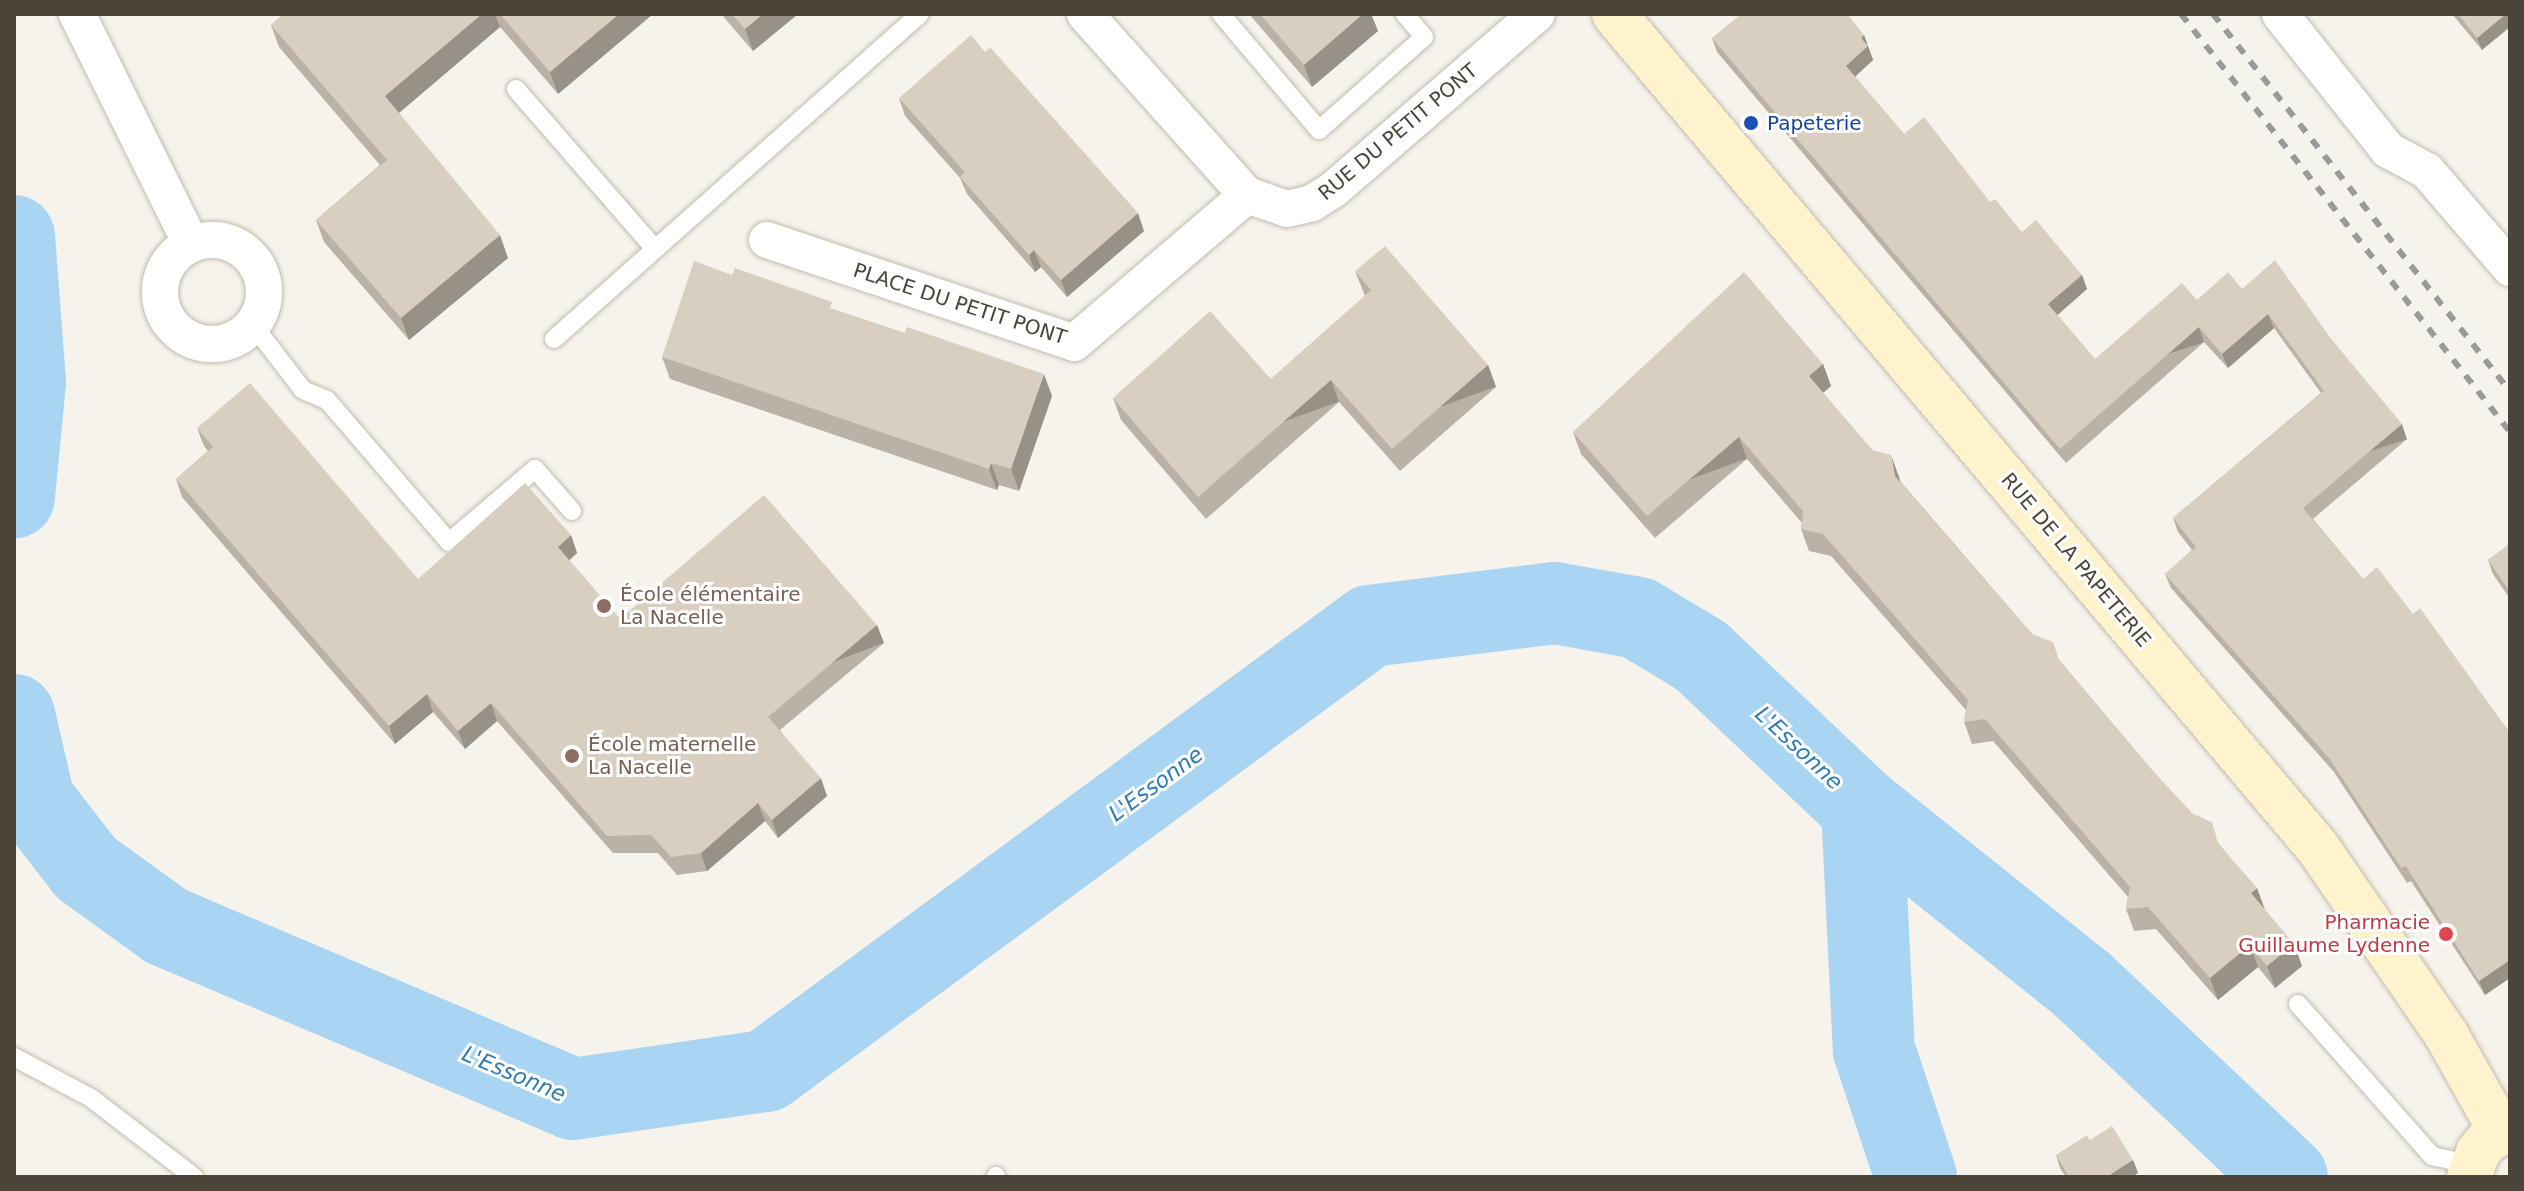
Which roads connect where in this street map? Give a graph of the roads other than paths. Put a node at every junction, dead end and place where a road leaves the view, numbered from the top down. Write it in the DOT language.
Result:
graph roads {
  1 [pos="77,14"];
  2 [pos="920,14"];
  3 [pos="1085,14"];
  4 [pos="1221,14"];
  5 [pos="1405,14"];
  6 [pos="1537,14"];
  7 [pos="1614,14"];
  8 [pos="2280,14"];
  9 [pos="516,89"];
  10 [pos="1247,195"];
  11 [pos="767,240"];
  12 [pos="191,244"];
  13 [pos="655,249"];
  14 [pos="2510,268"];
  15 [pos="253,325"];
  16 [pos="554,339"];
  17 [pos="572,511"];
  18 [pos="2298,1004"];
  19 [pos="14,1057"];
  20 [pos="2506,1131"];
  21 [pos="2470,1171"];
  22 [pos="194,1177"];
  1 -- 12 [label="street"];
  2 -- 13 [label="lane"];
  3 -- 10 [label="street, RUE DU PETIT PONT"];
  4 -- 5 [label="lane"];
  6 -- 10 [label="street, RUE DU PETIT PONT"];
  7 -- 20 [label="street, RUE DE LA PAPETERIE"];
  8 -- 14 [label="street"];
  9 -- 13 [label="lane"];
  10 -- 11 [label="street, PLACE DU PETIT PONT"];
  12 -- 15 [label="street"];
  12 -- 15 [label="street"];
  13 -- 16 [label="lane"];
  15 -- 17 [label="lane"];
  18 -- 21 [label="lane"];
  19 -- 22 [label="lane"];
  20 -- 21 [label="street"];
}
